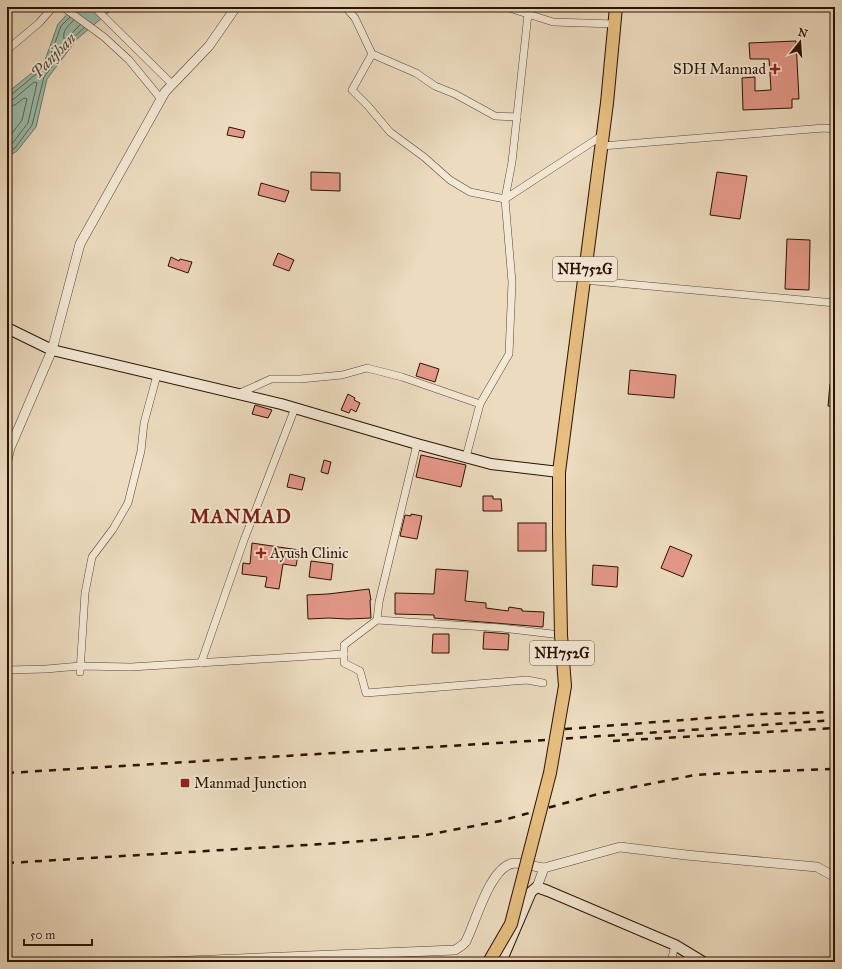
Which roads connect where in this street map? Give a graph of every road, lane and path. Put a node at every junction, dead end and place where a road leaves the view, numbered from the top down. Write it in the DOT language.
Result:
graph roads {
  1 [pos="53,7"];
  2 [pos="94,7"];
  3 [pos="236,7"];
  4 [pos="349,7"];
  5 [pos="506,7"];
  6 [pos="616,7"];
  7 [pos="64,8"];
  8 [pos="528,14"];
  9 [pos="615,24"];
  10 [pos="7,50"];
  11 [pos="372,54"];
  12 [pos="172,84"];
  13 [pos="161,99"];
  14 [pos="517,117"];
  15 [pos="835,129"];
  16 [pos="602,140"];
  17 [pos="505,199"];
  18 [pos="584,280"];
  19 [pos="835,303"];
  20 [pos="7,328"];
  21 [pos="52,350"];
  22 [pos="157,375"];
  23 [pos="238,394"];
  24 [pos="480,404"];
  25 [pos="295,408"];
  26 [pos="417,444"];
  27 [pos="466,457"];
  28 [pos="7,460"];
  29 [pos="558,472"];
  30 [pos="377,620"];
  31 [pos="561,635"];
  32 [pos="344,654"];
  33 [pos="200,663"];
  34 [pos="80,669"];
  35 [pos="7,670"];
  36 [pos="543,683"];
  37 [pos="544,868"];
  38 [pos="835,877"];
  39 [pos="537,887"];
  40 [pos="675,944"];
  41 [pos="252,960"];
  42 [pos="163,962"];
  43 [pos="489,962"];
  44 [pos="501,962"];
  45 [pos="671,962"];
  46 [pos="703,962"];
  1 -- 10 [label="street"];
  2 -- 12 [label="street"];
  3 -- 12 [label="street"];
  4 -- 11 [label="street"];
  5 -- 8 [label="street"];
  6 -- 9 [label="highway, NH752G"];
  7 -- 13 [label="street"];
  8 -- 9 [label="street"];
  8 -- 14 [label="street"];
  9 -- 16 [label="highway, NH752G"];
  11 -- 14 [label="street"];
  11 -- 17 [label="street"];
  12 -- 13 [label="street"];
  13 -- 21 [label="street"];
  14 -- 17 [label="street"];
  15 -- 16 [label="street"];
  16 -- 17 [label="street"];
  16 -- 18 [label="highway, NH752G"];
  17 -- 24 [label="street"];
  18 -- 19 [label="street"];
  18 -- 29 [label="highway, NH752G"];
  20 -- 21 [label="main road"];
  21 -- 22 [label="main road"];
  21 -- 28 [label="street"];
  22 -- 23 [label="main road"];
  22 -- 34 [label="street"];
  23 -- 24 [label="street"];
  23 -- 25 [label="main road"];
  24 -- 27 [label="street"];
  25 -- 26 [label="main road"];
  25 -- 33 [label="street"];
  26 -- 27 [label="main road"];
  26 -- 30 [label="street"];
  27 -- 29 [label="main road"];
  29 -- 31 [label="highway, NH752G, bridge"];
  30 -- 31 [label="street"];
  30 -- 32 [label="street"];
  31 -- 43 [label="highway, NH752G, bridge"];
  32 -- 33 [label="street"];
  32 -- 36 [label="street"];
  33 -- 34 [label="street"];
  34 -- 35 [label="street"];
  37 -- 38 [label="street"];
  37 -- 39 [label="street"];
  37 -- 41 [label="street"];
  39 -- 40 [label="main road"];
  39 -- 44 [label="main road"];
  40 -- 45 [label="street"];
  40 -- 46 [label="main road"];
  41 -- 42 [label="street"];
}
